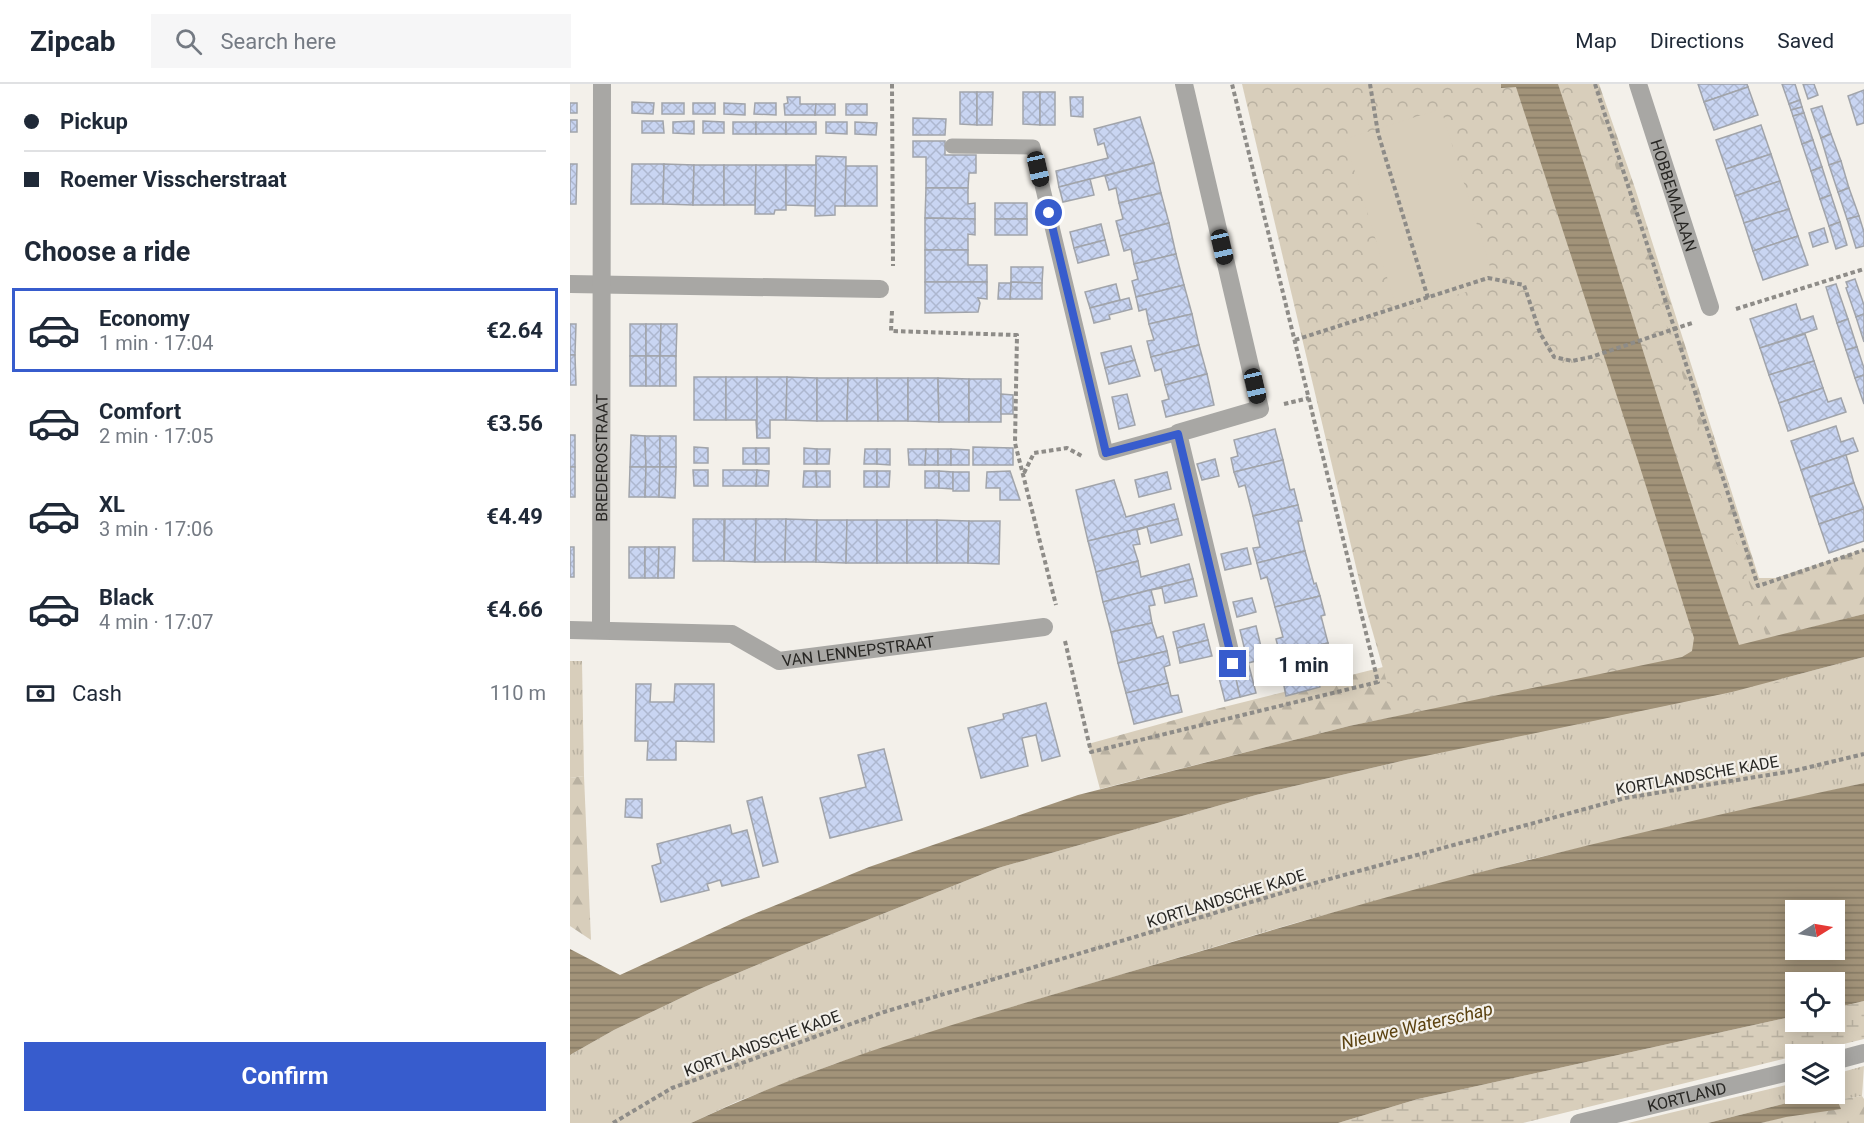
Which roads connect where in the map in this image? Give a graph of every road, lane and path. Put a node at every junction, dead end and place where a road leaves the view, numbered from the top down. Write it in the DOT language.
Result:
graph roads {
  1 [pos="602,84"];
  2 [pos="892,84"];
  3 [pos="1184,84"];
  4 [pos="1370,84"];
  5 [pos="1595,84"];
  6 [pos="1638,84"];
  7 [pos="952,146"];
  8 [pos="1864,269"];
  9 [pos="570,284"];
  10 [pos="602,284"];
  11 [pos="880,289"];
  12 [pos="1428,298"];
  13 [pos="1710,307"];
  14 [pos="1734,310"];
  15 [pos="1694,323"];
  16 [pos="1675,329"];
  17 [pos="1295,340"];
  18 [pos="1178,434"];
  19 [pos="1106,453"];
  20 [pos="1023,474"];
  21 [pos="1864,550"];
  22 [pos="1044,627"];
  23 [pos="570,630"];
  24 [pos="601,630"];
  25 [pos="1233,664"];
  26 [pos="1864,754"];
  27 [pos="1864,1053"];
  28 [pos="1845,1058"];
  29 [pos="1785,1073"];
  30 [pos="614,1123"];
  31 [pos="1579,1123"];
  1 -- 10 [label="street, BREDEROSTRAAT"];
  2 -- 11 [label="path"];
  3 -- 18 [label="street"];
  4 -- 12 [label="path"];
  5 -- 16 [label="path"];
  6 -- 13 [label="street, HOBBEMALAAN"];
  7 -- 19 [label="lane"];
  8 -- 14 [label="path"];
  9 -- 10 [label="street"];
  10 -- 11 [label="street"];
  10 -- 24 [label="street, BREDEROSTRAAT"];
  12 -- 16 [label="path"];
  12 -- 17 [label="path"];
  15 -- 16 [label="path"];
  16 -- 21 [label="path"];
  18 -- 19 [label="lane"];
  18 -- 25 [label="street"];
  19 -- 20 [label="path"];
  22 -- 24 [label="street, VAN LENNEPSTRAAT"];
  23 -- 24 [label="street, VAN LENNEPSTRAAT"];
  26 -- 30 [label="path, KORTLANDSCHE KADE"];
  27 -- 28 [label="street"];
  29 -- 31 [label="street, KORTLAND"];
}
